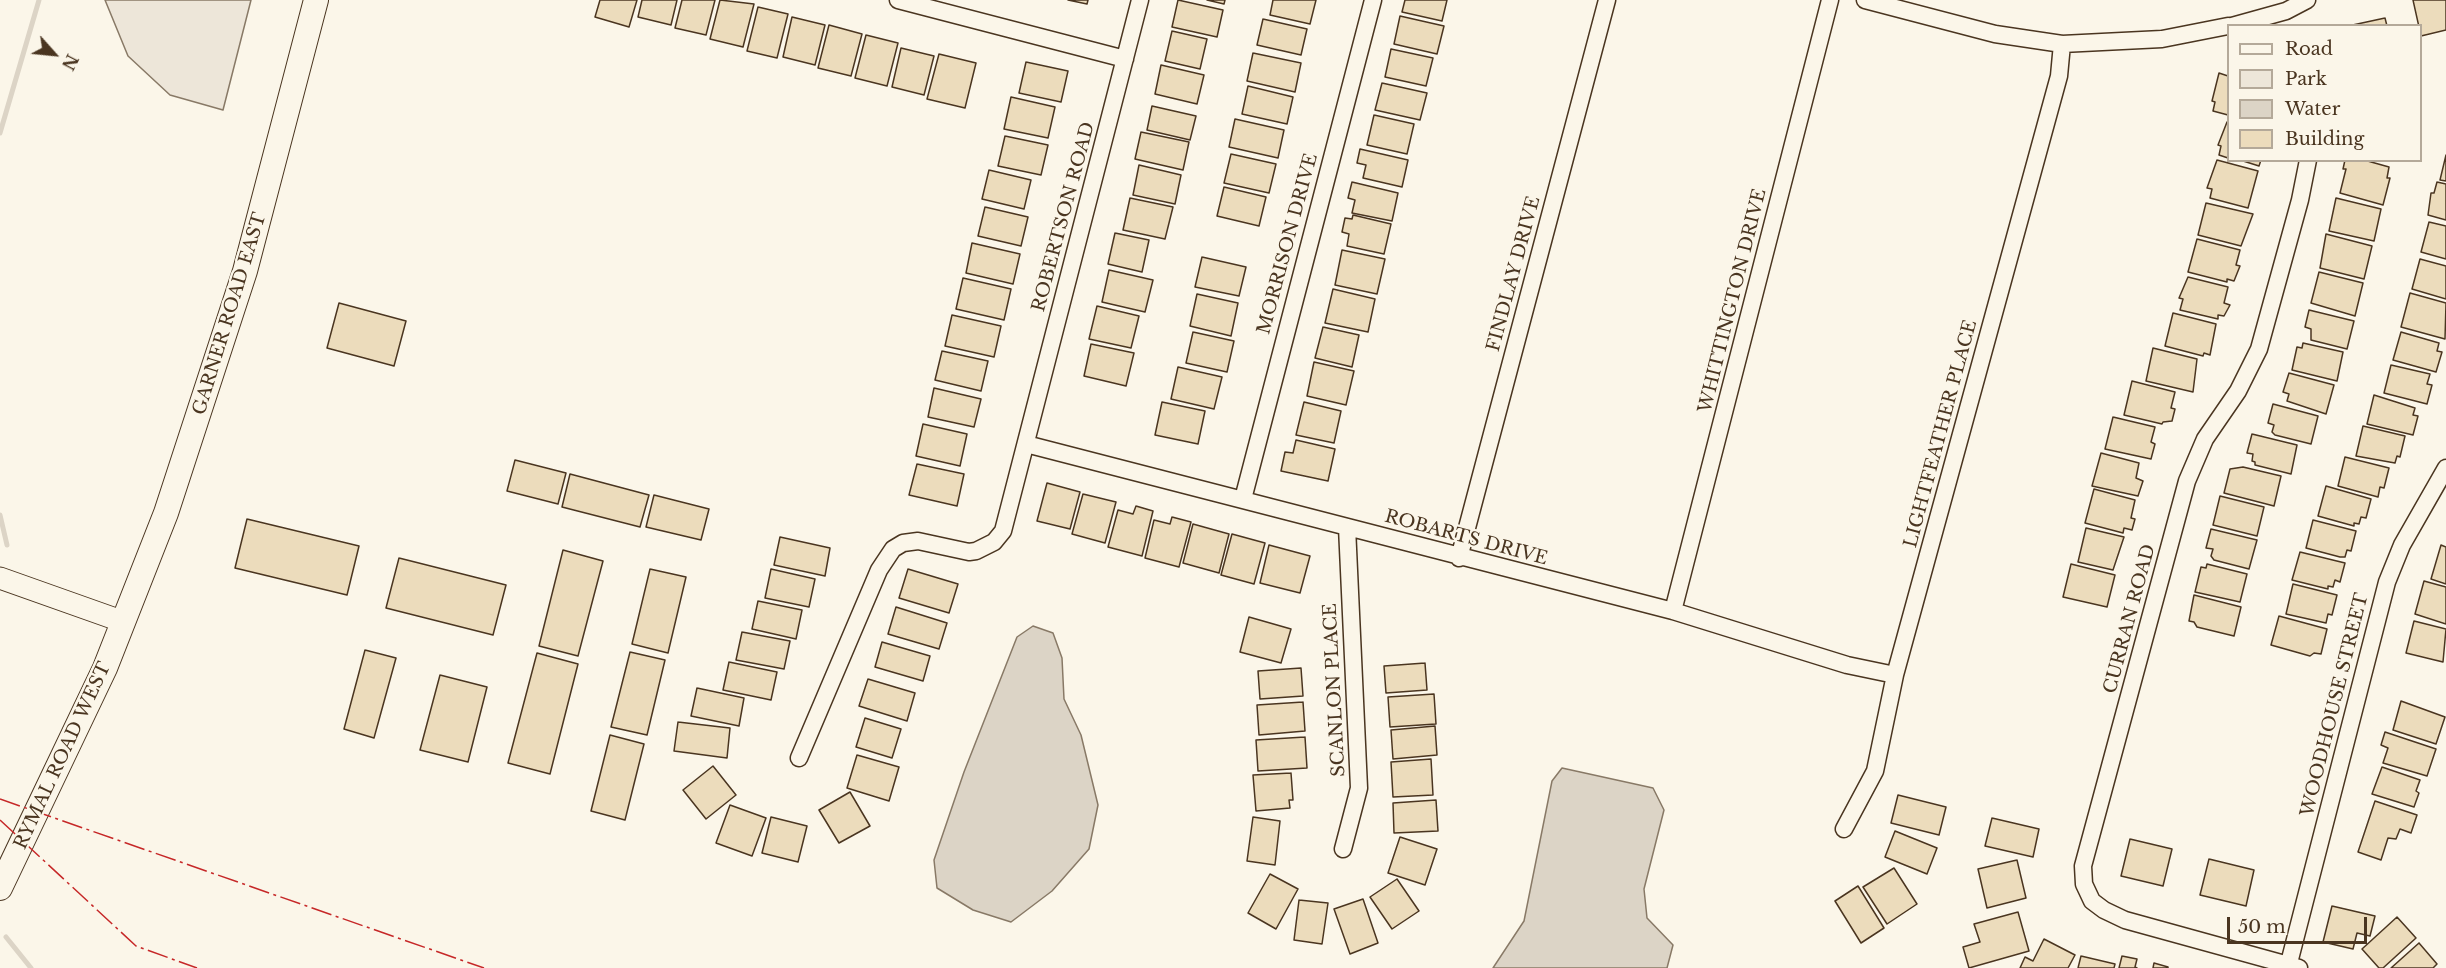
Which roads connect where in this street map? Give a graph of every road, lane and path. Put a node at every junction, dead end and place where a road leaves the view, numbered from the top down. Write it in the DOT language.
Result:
graph roads {
  1 [pos="316,0"];
  2 [pos="898,0"];
  3 [pos="1140,0"];
  4 [pos="1373,0"];
  5 [pos="1607,0"];
  6 [pos="1830,0"];
  7 [pos="1864,0"];
  8 [pos="2307,0"];
  9 [pos="2289,18"];
  10 [pos="2245,24"];
  11 [pos="2227,27"];
  12 [pos="2062,44"];
  13 [pos="1125,59"];
  14 [pos="2308,162"];
  15 [pos="1026,444"];
  16 [pos="2446,468"];
  17 [pos="1242,499"];
  18 [pos="1347,527"];
  19 [pos="1460,558"];
  20 [pos="0,578"];
  21 [pos="1673,611"];
  22 [pos="124,622"];
  23 [pos="1895,675"];
  24 [pos="799,758"];
  25 [pos="1844,829"];
  26 [pos="1344,849"];
  27 [pos="0,888"];
  28 [pos="2294,966"];
  1 -- 22 [label="main road, GARNER ROAD EAST"];
  2 -- 13 [label="street"];
  3 -- 13 [label="street, ROBERTSON ROAD"];
  4 -- 17 [label="street, MORRISON DRIVE"];
  5 -- 19 [label="street, FINDLAY DRIVE"];
  6 -- 21 [label="street, WHITTINGTON DRIVE"];
  7 -- 12 [label="street"];
  8 -- 9 [label="street"];
  9 -- 10 [label="street"];
  11 -- 12 [label="street"];
  12 -- 23 [label="street, LIGHTFEATHER PLACE"];
  13 -- 15 [label="street, ROBERTSON ROAD"];
  14 -- 28 [label="street, CURRAN ROAD"];
  15 -- 17 [label="street, ROBARTS DRIVE"];
  15 -- 24 [label="street, ROBERTSON ROAD"];
  16 -- 28 [label="street, WOODHOUSE STREET"];
  17 -- 18 [label="street, ROBARTS DRIVE"];
  18 -- 19 [label="street, ROBARTS DRIVE"];
  18 -- 26 [label="street, SCANLON PLACE"];
  19 -- 21 [label="street, ROBARTS DRIVE"];
  20 -- 22 [label="street"];
  21 -- 23 [label="street, ROBARTS DRIVE"];
  22 -- 27 [label="main road, RYMAL ROAD WEST"];
  23 -- 25 [label="street, LIGHTFEATHER PLACE"];
}
